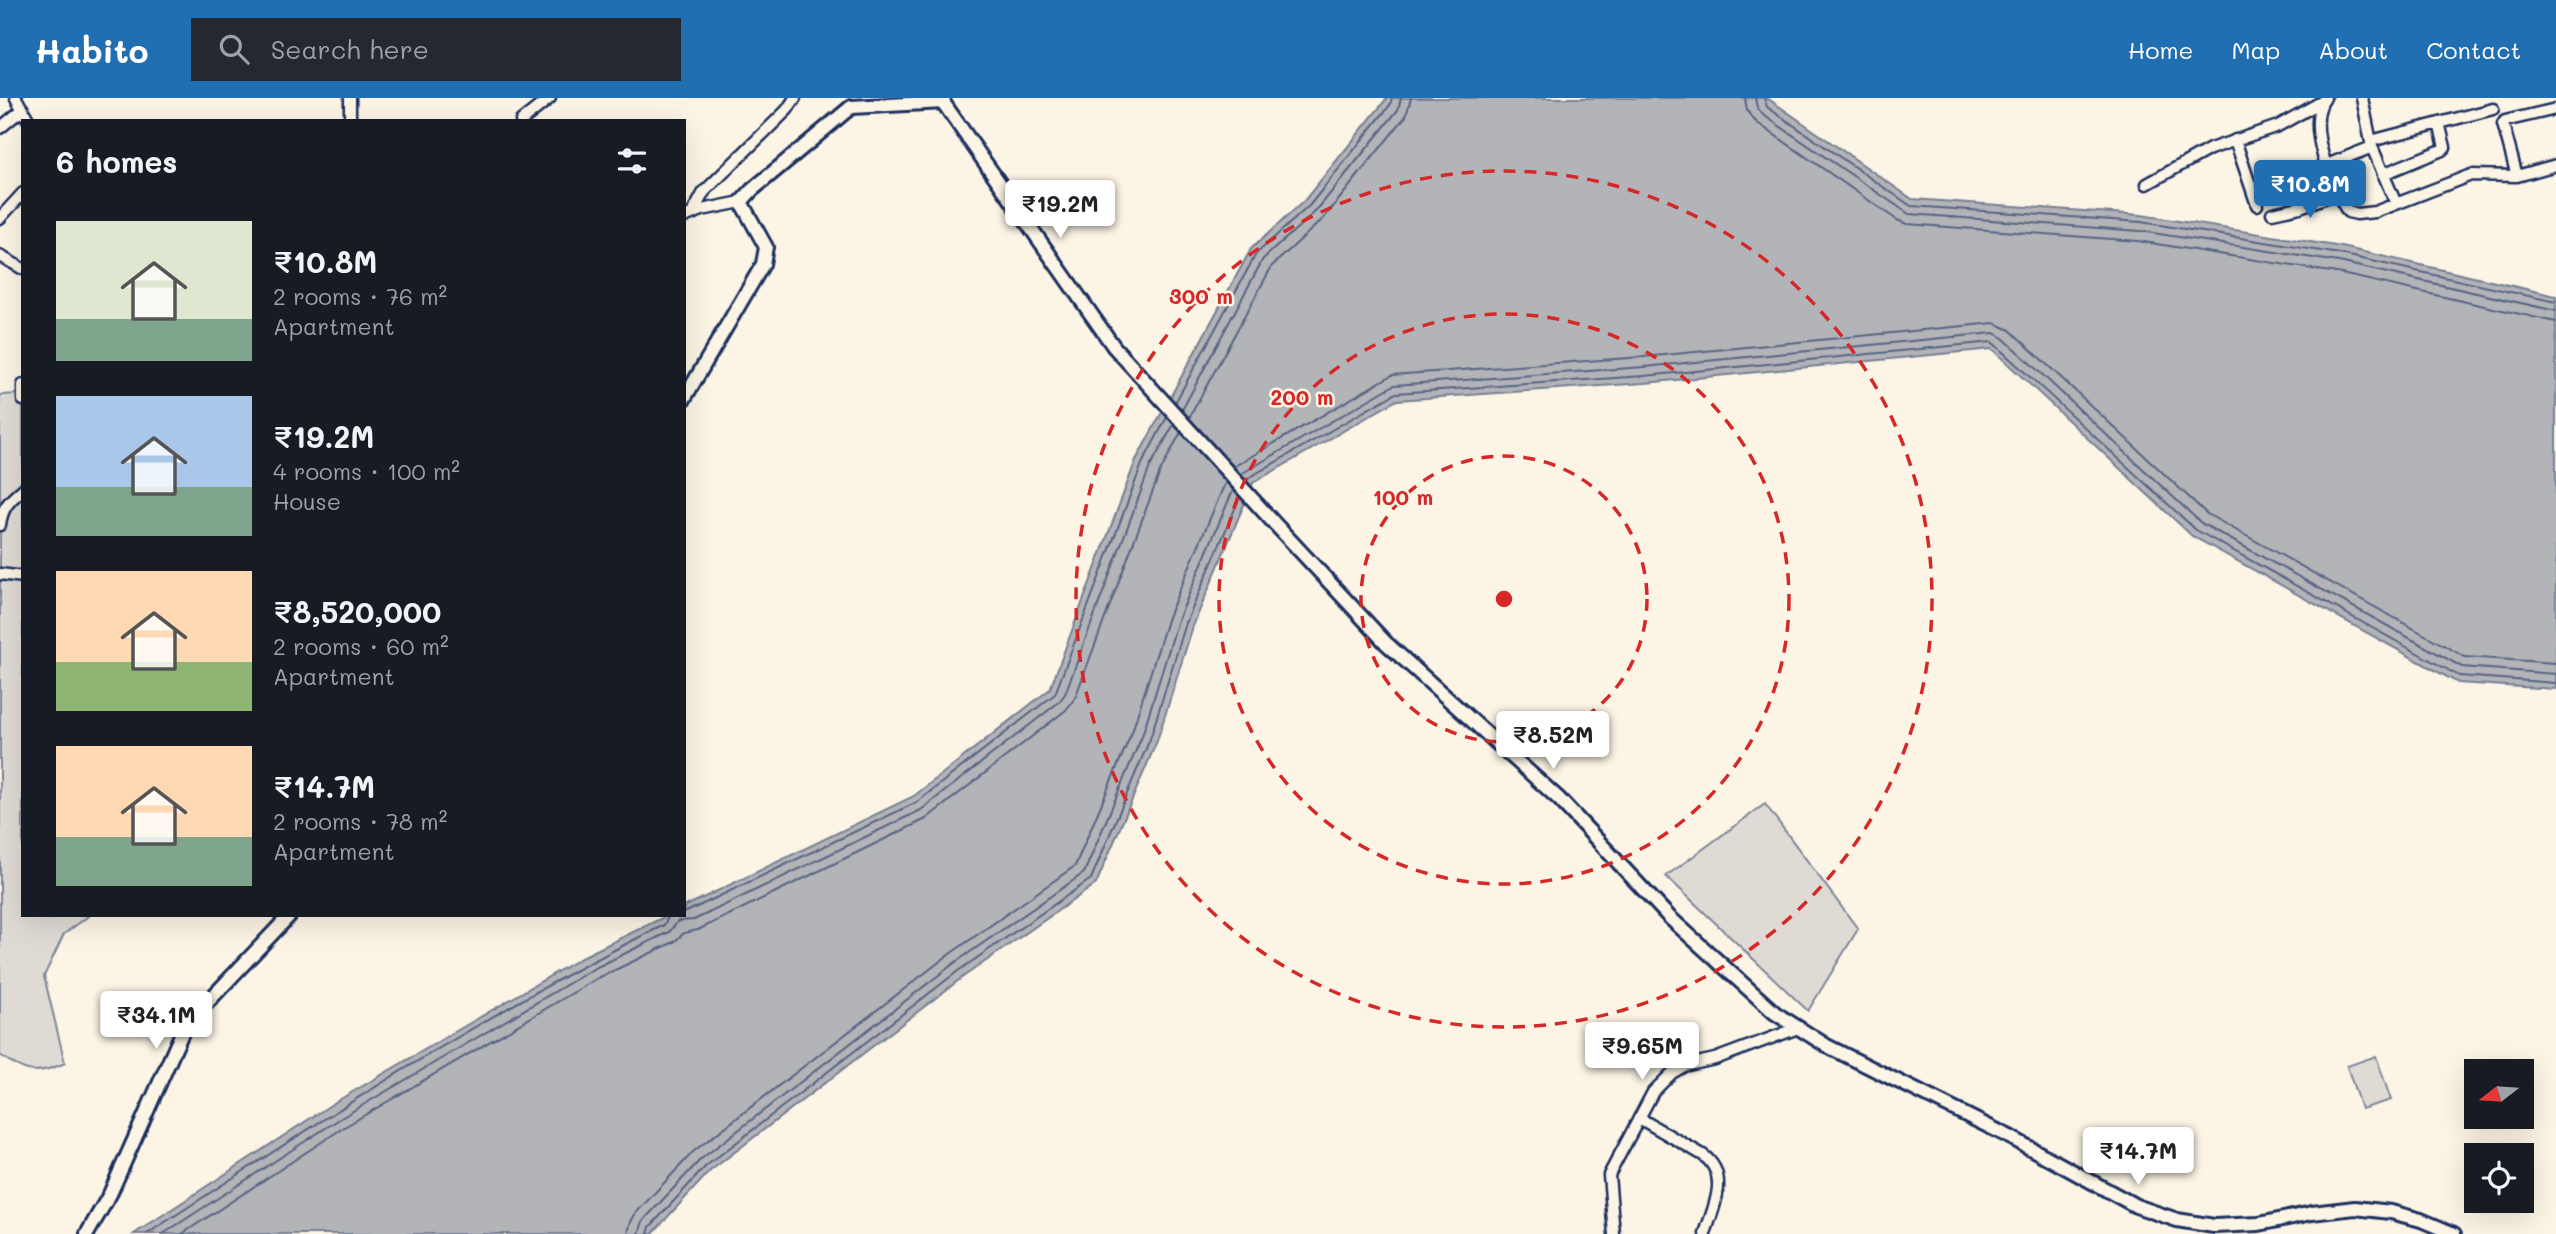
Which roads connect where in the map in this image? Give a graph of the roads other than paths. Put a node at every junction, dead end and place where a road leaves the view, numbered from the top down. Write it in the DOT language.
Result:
graph roads {
  1 [pos="16,98"];
  2 [pos="350,98"];
  3 [pos="550,98"];
  4 [pos="795,98"];
  5 [pos="2362,98"];
  6 [pos="942,100"];
  7 [pos="2323,100"];
  8 [pos="536,103"];
  9 [pos="23,109"];
  10 [pos="2493,109"];
  11 [pos="2556,109"];
  12 [pos="28,119"];
  13 [pos="350,119"];
  14 [pos="524,119"];
  15 [pos="2439,123"];
  16 [pos="0,128"];
  17 [pos="2235,140"];
  18 [pos="2372,144"];
  19 [pos="2326,164"];
  20 [pos="2556,165"];
  21 [pos="2383,174"];
  22 [pos="2517,176"];
  23 [pos="2147,184"];
  24 [pos="2337,193"];
  25 [pos="21,195"];
  26 [pos="741,202"];
  27 [pos="2396,204"];
  28 [pos="2257,205"];
  29 [pos="2272,213"];
  30 [pos="688,216"];
  31 [pos="0,218"];
  32 [pos="0,256"];
  33 [pos="21,268"];
  34 [pos="686,396"];
  35 [pos="21,491"];
  36 [pos="0,525"];
  37 [pos="0,574"];
  38 [pos="21,577"];
  39 [pos="288,917"];
  40 [pos="1798,1028"];
  41 [pos="1639,1118"];
  42 [pos="2261,1229"];
  43 [pos="2236,1230"];
  44 [pos="2450,1233"];
  45 [pos="87,1234"];
  46 [pos="1614,1234"];
  47 [pos="1705,1234"];
  1 -- 9 [label="street"];
  2 -- 13 [label="street"];
  3 -- 8 [label="street"];
  4 -- 30 [label="street"];
  5 -- 18 [label="street"];
  6 -- 26 [label="main road"];
  6 -- 40 [label="main road"];
  7 -- 17 [label="street"];
  7 -- 19 [label="street"];
  8 -- 14 [label="street"];
  9 -- 12 [label="street"];
  9 -- 16 [label="street"];
  10 -- 15 [label="street"];
  11 -- 22 [label="street"];
  15 -- 18 [label="street"];
  15 -- 21 [label="street"];
  17 -- 23 [label="street"];
  17 -- 28 [label="street"];
  18 -- 19 [label="street"];
  18 -- 21 [label="street"];
  19 -- 24 [label="street"];
  20 -- 22 [label="street"];
  21 -- 27 [label="street"];
  22 -- 27 [label="street"];
  24 -- 27 [label="street"];
  24 -- 29 [label="street"];
  25 -- 31 [label="street"];
  26 -- 30 [label="street"];
  26 -- 34 [label="main road"];
  32 -- 33 [label="street"];
  35 -- 36 [label="street"];
  37 -- 38 [label="street"];
  39 -- 45 [label="main road"];
  40 -- 41 [label="street"];
  40 -- 43 [label="main road"];
  41 -- 46 [label="street"];
  41 -- 47 [label="street"];
  42 -- 43 [label="main road"];
  42 -- 44 [label="main road"];
}
